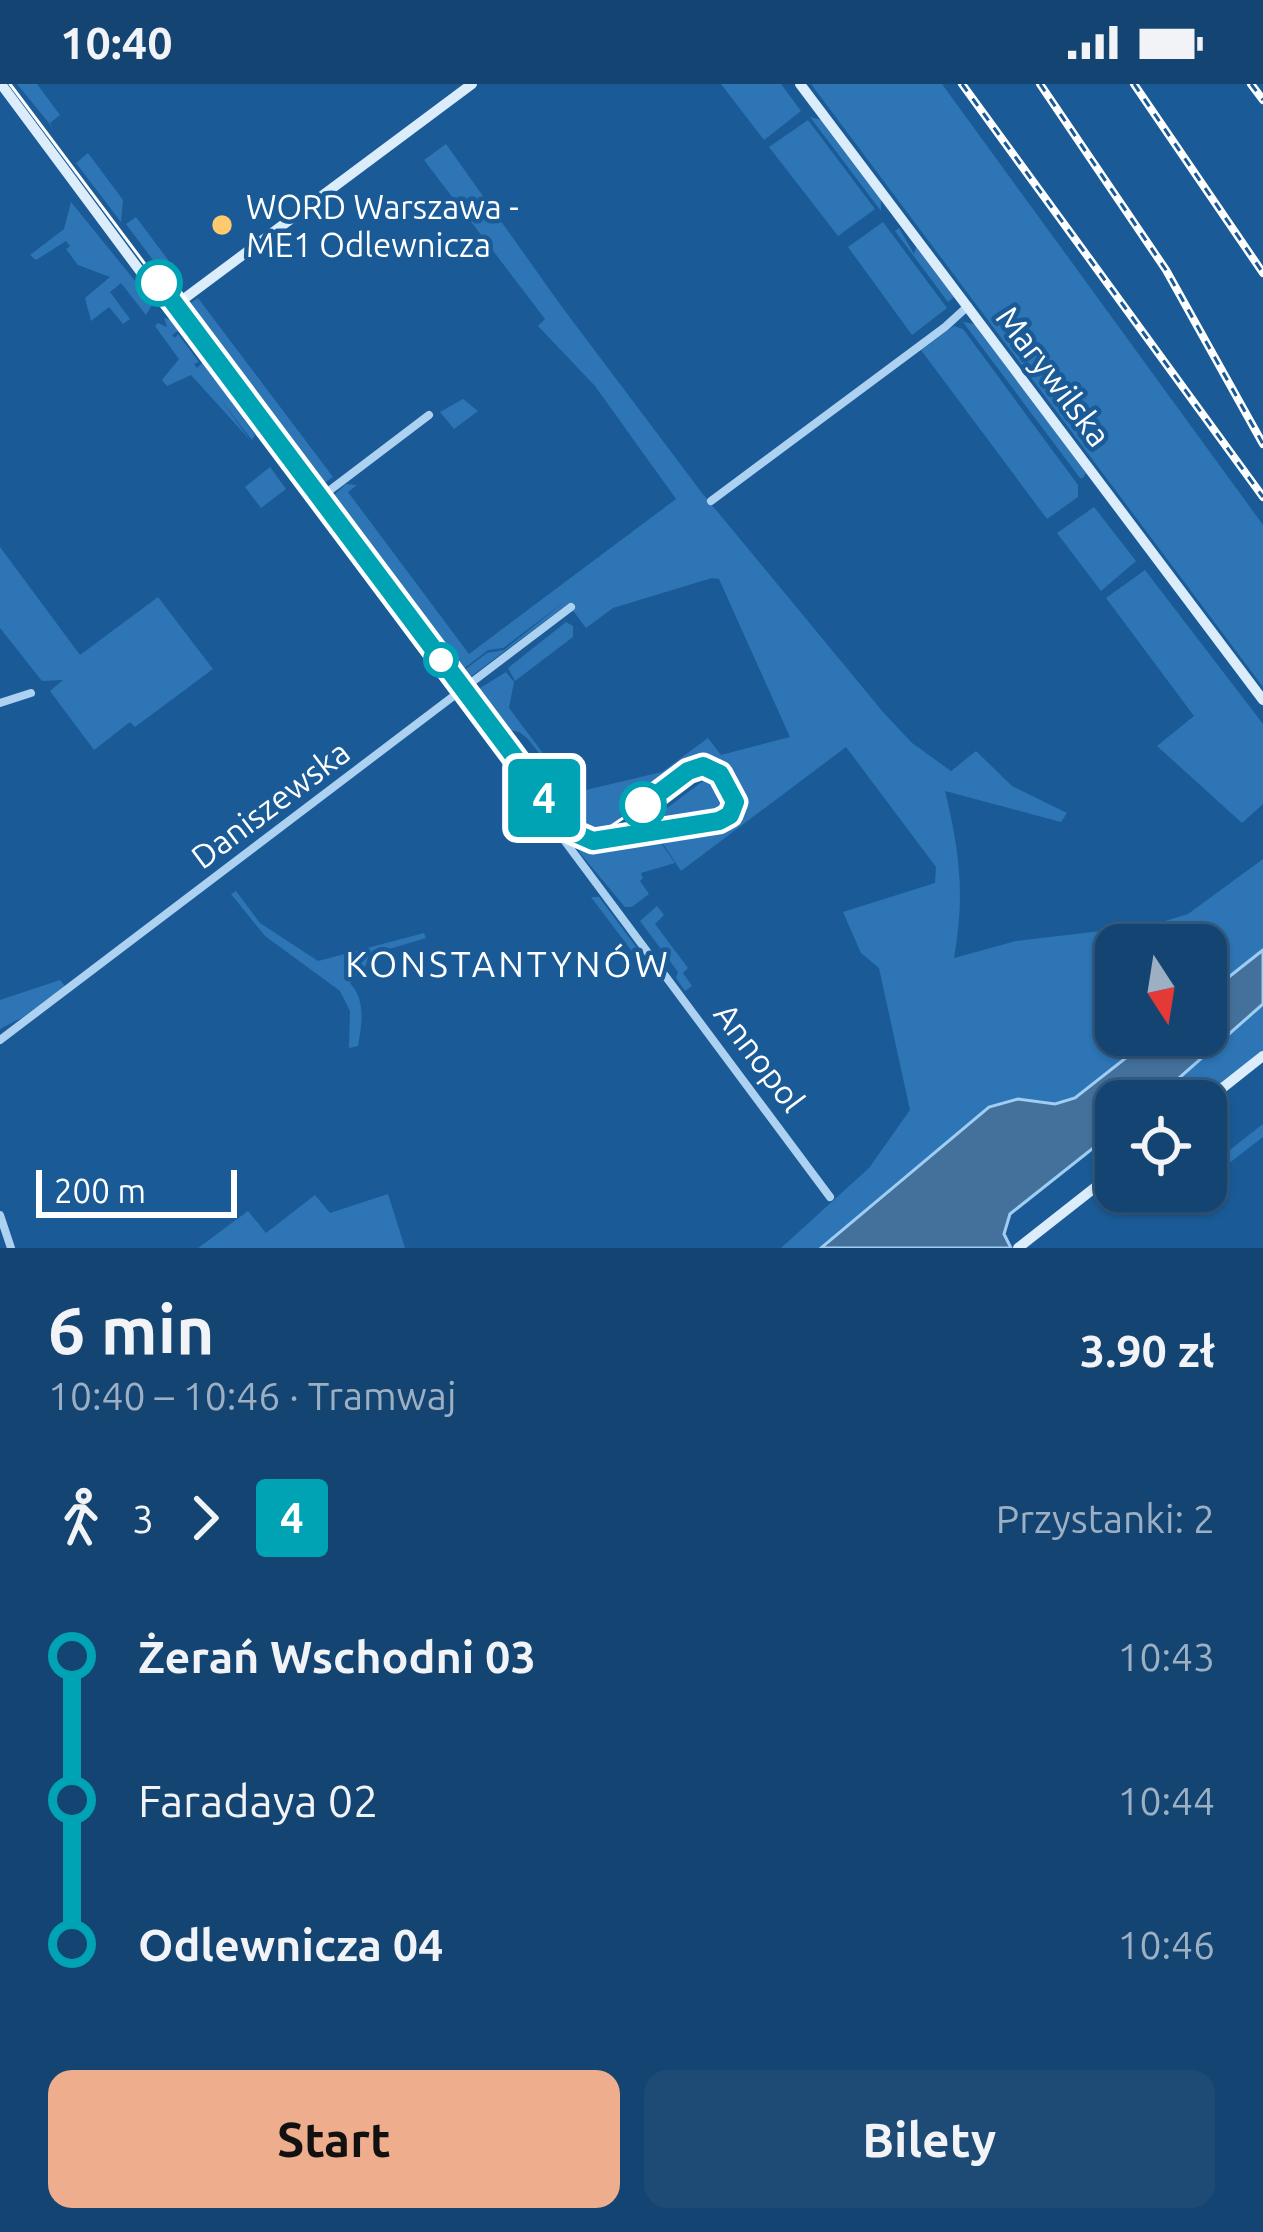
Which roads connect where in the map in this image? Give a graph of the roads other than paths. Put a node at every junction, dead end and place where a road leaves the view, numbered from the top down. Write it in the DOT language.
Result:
graph roads {
  1 [pos="1,84"];
  2 [pos="472,84"];
  3 [pos="800,84"];
  4 [pos="970,309"];
  5 [pos="169,310"];
  6 [pos="429,416"];
  7 [pos="712,501"];
  8 [pos="314,503"];
  9 [pos="571,608"];
  10 [pos="31,693"];
  11 [pos="456,694"];
  12 [pos="1263,700"];
  13 [pos="0,703"];
  14 [pos="0,1040"];
  15 [pos="1263,1056"];
  16 [pos="1227,1084"];
  17 [pos="1095,1187"];
  18 [pos="830,1196"];
  19 [pos="0,1215"];
  20 [pos="1020,1246"];
  21 [pos="11,1248"];
  1 -- 5 [label="main road, Annopol"];
  2 -- 5 [label="main road"];
  3 -- 4 [label="main road, Marywilska"];
  4 -- 7 [label="street"];
  4 -- 12 [label="main road, Marywilska"];
  5 -- 8 [label="street, Annopol"];
  6 -- 8 [label="street"];
  8 -- 11 [label="street, Annopol"];
  9 -- 11 [label="street, Daniszewska"];
  10 -- 13 [label="street"];
  11 -- 14 [label="street, Daniszewska"];
  11 -- 18 [label="street, Annopol"];
  15 -- 16 [label="main road"];
  17 -- 20 [label="main road"];
  19 -- 21 [label="street"];
}
